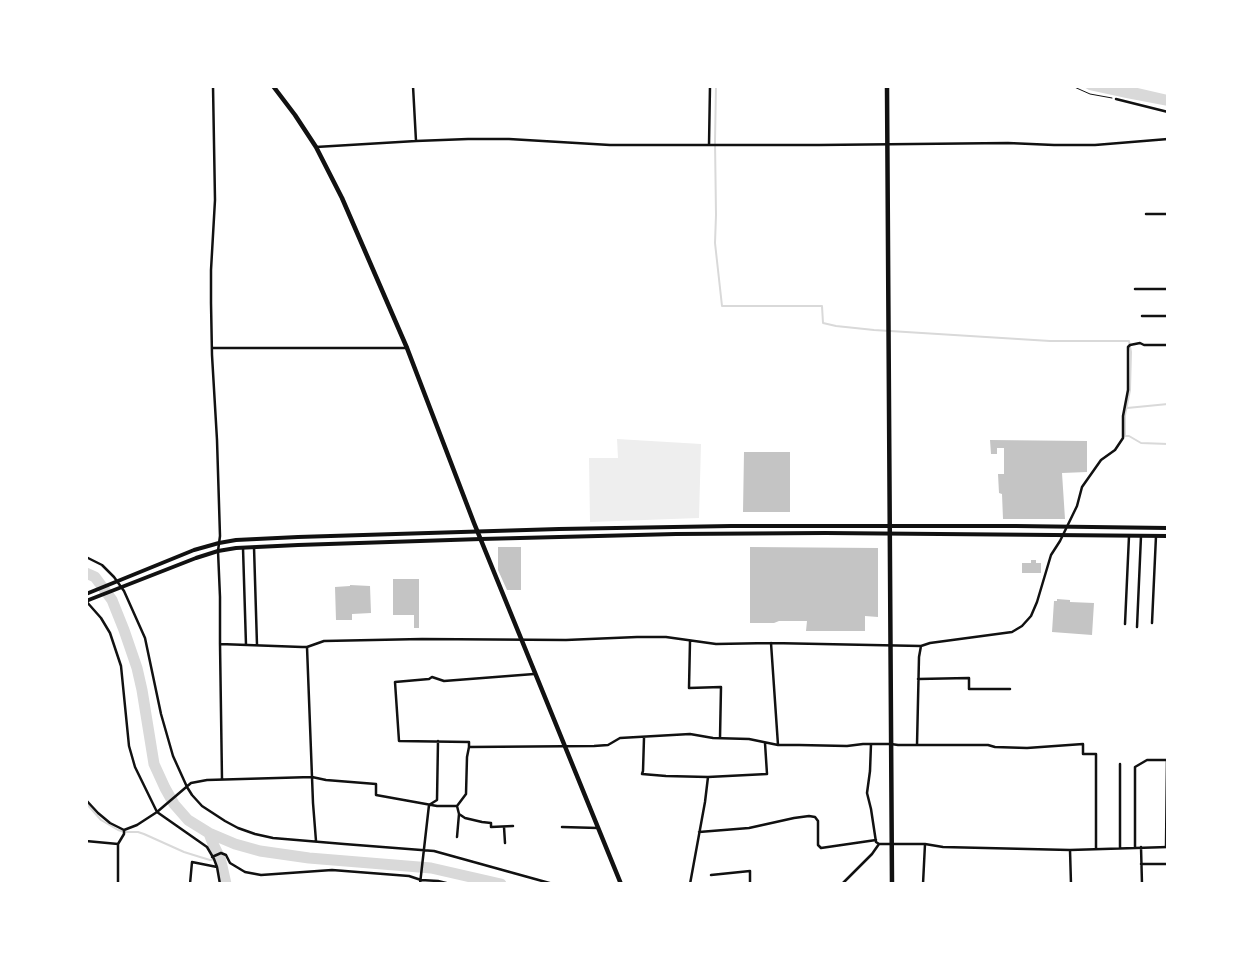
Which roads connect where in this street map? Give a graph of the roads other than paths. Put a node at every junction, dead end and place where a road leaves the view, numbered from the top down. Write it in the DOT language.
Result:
graph roads {
  1 [pos="213,86"];
  2 [pos="273,86"];
  3 [pos="413,86"];
  4 [pos="710,86"];
  5 [pos="887,86"];
  6 [pos="1116,99"];
  7 [pos="1168,112"];
  8 [pos="1168,139"];
  9 [pos="416,141"];
  10 [pos="887,144"];
  11 [pos="709,145"];
  12 [pos="316,147"];
  13 [pos="1146,214"];
  14 [pos="1168,214"];
  15 [pos="1135,289"];
  16 [pos="1168,289"];
  17 [pos="1142,316"];
  18 [pos="1168,316"];
  19 [pos="1168,345"];
  20 [pos="212,348"];
  21 [pos="407,348"];
  22 [pos="890,526"];
  23 [pos="1066,527"];
  24 [pos="1168,528"];
  25 [pos="478,531"];
  26 [pos="889,534"];
  27 [pos="1063,535"];
  28 [pos="1129,536"];
  29 [pos="1142,536"];
  30 [pos="1156,536"];
  31 [pos="1168,536"];
  32 [pos="481,539"];
  33 [pos="219,542"];
  34 [pos="254,547"];
  35 [pos="243,548"];
  36 [pos="218,551"];
  37 [pos="86,557"];
  38 [pos="117,581"];
  39 [pos="121,587"];
  40 [pos="86,594"];
  41 [pos="87,601"];
  42 [pos="1152,623"];
  43 [pos="1125,624"];
  44 [pos="1137,627"];
  45 [pos="522,640"];
  46 [pos="690,641"];
  47 [pos="771,643"];
  48 [pos="220,644"];
  49 [pos="246,645"];
  50 [pos="257,645"];
  51 [pos="891,645"];
  52 [pos="920,646"];
  53 [pos="307,647"];
  54 [pos="536,674"];
  55 [pos="918,680"];
  56 [pos="1010,688"];
  57 [pos="644,737"];
  58 [pos="720,738"];
  59 [pos="438,741"];
  60 [pos="765,743"];
  61 [pos="871,744"];
  62 [pos="891,744"];
  63 [pos="778,745"];
  64 [pos="917,745"];
  65 [pos="564,746"];
  66 [pos="469,747"];
  67 [pos="1120,764"];
  68 [pos="312,777"];
  69 [pos="708,777"];
  70 [pos="222,779"];
  71 [pos="185,788"];
  72 [pos="86,800"];
  73 [pos="429,805"];
  74 [pos="457,806"];
  75 [pos="159,811"];
  76 [pos="459,814"];
  77 [pos="504,826"];
  78 [pos="514,826"];
  79 [pos="562,827"];
  80 [pos="598,828"];
  81 [pos="124,832"];
  82 [pos="699,832"];
  83 [pos="457,837"];
  84 [pos="876,840"];
  85 [pos="86,841"];
  86 [pos="316,841"];
  87 [pos="505,843"];
  88 [pos="118,844"];
  89 [pos="879,844"];
  90 [pos="891,844"];
  91 [pos="925,844"];
  92 [pos="1141,847"];
  93 [pos="1167,847"];
  94 [pos="1120,848"];
  95 [pos="1135,848"];
  96 [pos="1096,849"];
  97 [pos="1070,850"];
  98 [pos="423,852"];
  99 [pos="213,858"];
  100 [pos="1141,864"];
  101 [pos="1168,864"];
  102 [pos="217,867"];
  103 [pos="711,875"];
  104 [pos="421,880"];
  105 [pos="118,884"];
  106 [pos="190,884"];
  107 [pos="220,884"];
  108 [pos="450,884"];
  109 [pos="553,884"];
  110 [pos="621,884"];
  111 [pos="690,884"];
  112 [pos="750,884"];
  113 [pos="842,884"];
  114 [pos="892,884"];
  115 [pos="923,884"];
  116 [pos="1071,884"];
  117 [pos="1142,884"];
  1 -- 20 [label="street"];
  2 -- 12 [label="main road"];
  3 -- 9 [label="street"];
  4 -- 11 [label="street"];
  5 -- 10 [label="main road"];
  6 -- 7 [label="street"];
  8 -- 10 [label="street"];
  9 -- 11 [label="street"];
  9 -- 12 [label="street"];
  10 -- 11 [label="street"];
  10 -- 22 [label="main road"];
  12 -- 21 [label="main road"];
  13 -- 14 [label="street"];
  15 -- 16 [label="street"];
  17 -- 18 [label="street"];
  19 -- 23 [label="street"];
  20 -- 21 [label="street"];
  20 -- 33 [label="street"];
  21 -- 25 [label="main road"];
  22 -- 23 [label="main road"];
  22 -- 25 [label="main road"];
  22 -- 26 [label="main road"];
  23 -- 24 [label="main road"];
  23 -- 27 [label="street"];
  25 -- 32 [label="main road"];
  25 -- 33 [label="main road"];
  26 -- 27 [label="main road"];
  26 -- 32 [label="main road"];
  26 -- 51 [label="main road"];
  27 -- 28 [label="main road"];
  27 -- 52 [label="street"];
  28 -- 29 [label="main road"];
  28 -- 43 [label="street"];
  29 -- 30 [label="main road"];
  29 -- 44 [label="street"];
  30 -- 31 [label="main road"];
  30 -- 42 [label="street"];
  32 -- 34 [label="main road"];
  32 -- 45 [label="main road"];
  33 -- 36 [label="street"];
  33 -- 38 [label="main road"];
  34 -- 35 [label="main road"];
  34 -- 50 [label="street"];
  35 -- 36 [label="main road"];
  35 -- 49 [label="street"];
  36 -- 39 [label="main road"];
  36 -- 48 [label="street"];
  37 -- 38 [label="street"];
  38 -- 39 [label="street"];
  38 -- 40 [label="main road"];
  39 -- 41 [label="main road"];
  39 -- 71 [label="street"];
  41 -- 75 [label="street"];
  45 -- 46 [label="street"];
  45 -- 53 [label="street"];
  45 -- 54 [label="main road"];
  46 -- 47 [label="street"];
  46 -- 58 [label="street"];
  47 -- 51 [label="street"];
  47 -- 63 [label="street"];
  48 -- 49 [label="street"];
  48 -- 70 [label="street"];
  49 -- 50 [label="street"];
  50 -- 53 [label="street"];
  51 -- 52 [label="street"];
  51 -- 62 [label="main road"];
  52 -- 55 [label="street"];
  53 -- 68 [label="street"];
  54 -- 59 [label="street"];
  54 -- 65 [label="main road"];
  55 -- 56 [label="street"];
  55 -- 64 [label="street"];
  57 -- 58 [label="street"];
  57 -- 65 [label="street"];
  57 -- 69 [label="street"];
  58 -- 60 [label="street"];
  59 -- 66 [label="street"];
  59 -- 73 [label="street"];
  60 -- 63 [label="street"];
  60 -- 69 [label="street"];
  61 -- 62 [label="street"];
  61 -- 63 [label="street"];
  61 -- 84 [label="street"];
  62 -- 64 [label="street"];
  62 -- 90 [label="main road"];
  64 -- 96 [label="street"];
  65 -- 66 [label="street"];
  65 -- 80 [label="main road"];
  66 -- 74 [label="street"];
  67 -- 94 [label="street"];
  68 -- 70 [label="street"];
  68 -- 73 [label="street"];
  68 -- 86 [label="street"];
  69 -- 82 [label="street"];
  70 -- 71 [label="street"];
  71 -- 75 [label="street"];
  71 -- 86 [label="street"];
  72 -- 81 [label="street"];
  73 -- 74 [label="street"];
  73 -- 98 [label="street"];
  74 -- 76 [label="street"];
  75 -- 81 [label="street"];
  75 -- 99 [label="street"];
  76 -- 77 [label="street"];
  76 -- 83 [label="street"];
  77 -- 78 [label="street"];
  77 -- 87 [label="street"];
  79 -- 80 [label="street"];
  80 -- 110 [label="main road"];
  81 -- 88 [label="street"];
  82 -- 84 [label="street"];
  82 -- 111 [label="street"];
  84 -- 89 [label="street"];
  85 -- 88 [label="street"];
  86 -- 98 [label="street"];
  88 -- 105 [label="street"];
  89 -- 90 [label="street"];
  89 -- 113 [label="street"];
  90 -- 91 [label="street"];
  90 -- 114 [label="main road"];
  91 -- 97 [label="street"];
  91 -- 115 [label="street"];
  92 -- 93 [label="street"];
  92 -- 95 [label="street"];
  92 -- 100 [label="street"];
  93 -- 95 [label="street"];
  94 -- 95 [label="street"];
  94 -- 96 [label="street"];
  96 -- 97 [label="street"];
  97 -- 116 [label="street"];
  98 -- 104 [label="street"];
  98 -- 109 [label="street"];
  99 -- 102 [label="street"];
  99 -- 104 [label="street"];
  100 -- 101 [label="street"];
  100 -- 117 [label="street"];
  102 -- 106 [label="street"];
  102 -- 107 [label="street"];
  103 -- 112 [label="street"];
  104 -- 108 [label="street"];
}
